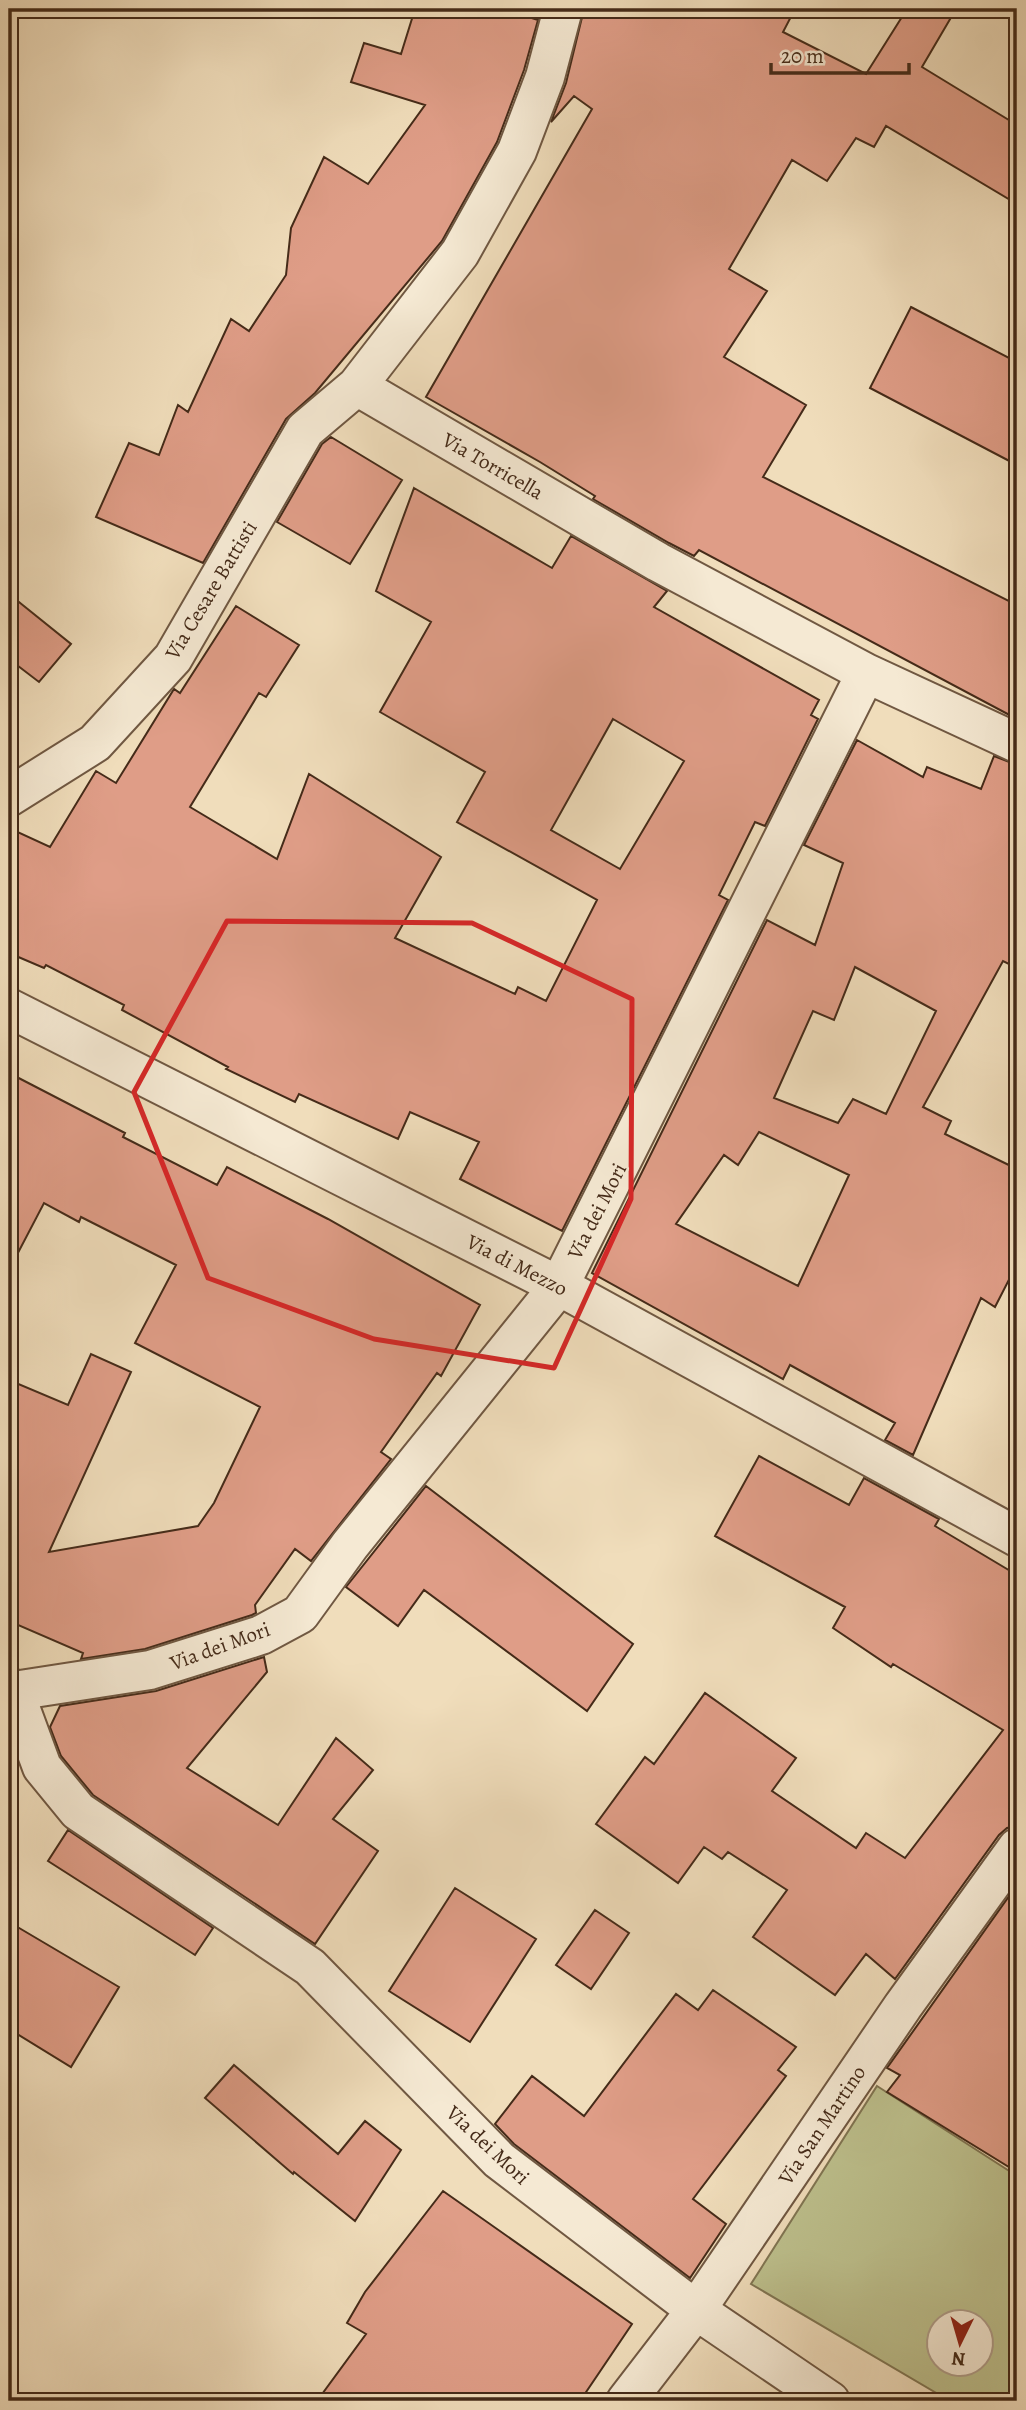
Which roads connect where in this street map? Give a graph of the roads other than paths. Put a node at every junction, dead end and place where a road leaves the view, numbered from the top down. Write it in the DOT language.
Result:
graph roads {
  1 [pos="563,9"];
  2 [pos="357,386"];
  3 [pos="866,673"];
  4 [pos="1017,743"];
  5 [pos="9,797"];
  6 [pos="9,1008"];
  7 [pos="559,1286"];
  8 [pos="1017,1537"];
  9 [pos="11,1689"];
  10 [pos="1017,1848"];
  11 [pos="696,2310"];
  12 [pos="626,2401"];
  13 [pos="830,2401"];
  1 -- 2 [label="street"];
  2 -- 3 [label="street, Via Torricella"];
  2 -- 5 [label="street, Via Cesare Battisti"];
  3 -- 4 [label="street, Via Torricella"];
  3 -- 7 [label="street, Via dei Mori"];
  6 -- 7 [label="street, Via di Mezzo"];
  7 -- 8 [label="street, Via di Mezzo"];
  7 -- 9 [label="street, Via dei Mori"];
  9 -- 11 [label="street, Via dei Mori"];
  10 -- 11 [label="street, Via San Martino"];
  11 -- 12 [label="street, Via San Martino"];
  11 -- 13 [label="street, Via dei Mori"];
}
